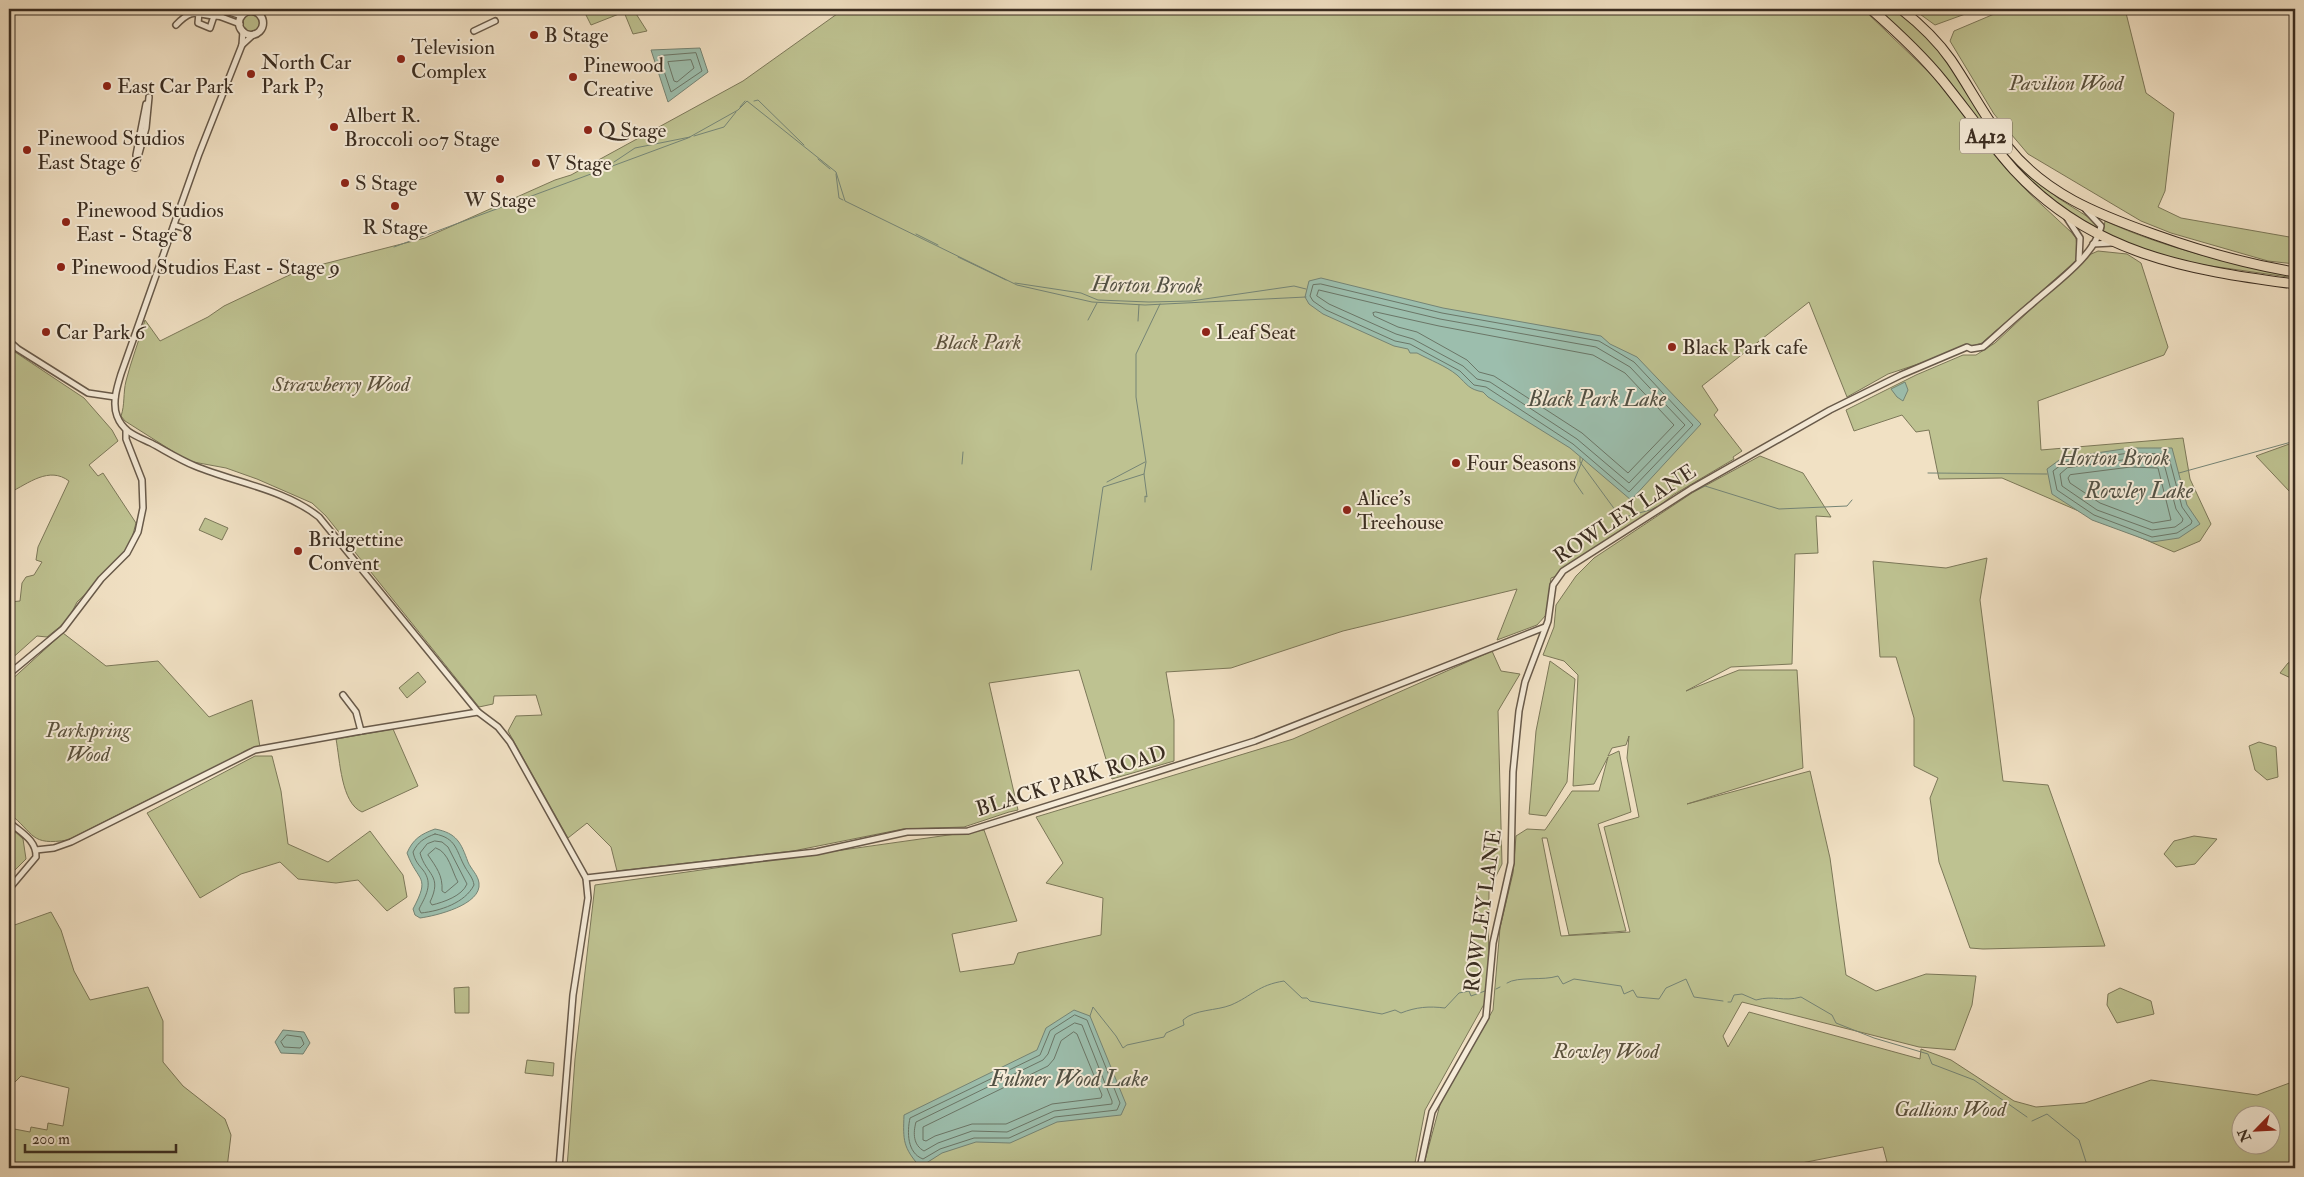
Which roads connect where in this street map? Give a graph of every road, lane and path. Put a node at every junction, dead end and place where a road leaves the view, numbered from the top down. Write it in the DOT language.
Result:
graph roads {
  1 [pos="220,9"];
  2 [pos="262,9"];
  3 [pos="1871,9"];
  4 [pos="1901,9"];
  5 [pos="252,10"];
  6 [pos="199,11"];
  7 [pos="214,16"];
  8 [pos="220,16"];
  9 [pos="242,16"];
  10 [pos="261,17"];
  11 [pos="494,21"];
  12 [pos="240,24"];
  13 [pos="176,25"];
  14 [pos="243,31"];
  15 [pos="474,31"];
  16 [pos="254,34"];
  17 [pos="242,45"];
  18 [pos="149,97"];
  19 [pos="2082,206"];
  20 [pos="2064,213"];
  21 [pos="174,226"];
  22 [pos="183,228"];
  23 [pos="2099,235"];
  24 [pos="2081,244"];
  25 [pos="2117,244"];
  26 [pos="2092,245"];
  27 [pos="2079,261"];
  28 [pos="2295,272"];
  29 [pos="2295,284"];
  30 [pos="9,341"];
  31 [pos="115,397"];
  32 [pos="126,431"];
  33 [pos="1545,627"];
  34 [pos="9,674"];
  35 [pos="343,695"];
  36 [pos="478,712"];
  37 [pos="361,730"];
  38 [pos="9,822"];
  39 [pos="36,850"];
  40 [pos="586,878"];
  41 [pos="9,889"];
  42 [pos="559,1168"];
  43 [pos="1420,1168"];
  1 -- 9 [label="street"];
  2 -- 10 [label="street"];
  3 -- 20 [label="main road, A412"];
  4 -- 19 [label="main road, A412"];
  5 -- 9 [label="street"];
  5 -- 10 [label="street"];
  6 -- 7 [label="street"];
  6 -- 7 [label="street"];
  6 -- 8 [label="street"];
  6 -- 13 [label="street"];
  7 -- 8 [label="street"];
  8 -- 12 [label="street"];
  9 -- 12 [label="street"];
  10 -- 16 [label="street"];
  11 -- 15 [label="street"];
  12 -- 14 [label="street"];
  14 -- 16 [label="street"];
  14 -- 17 [label="street"];
  16 -- 17 [label="street"];
  17 -- 21 [label="street"];
  18 -- 18 [label="street"];
  19 -- 23 [label="street"];
  19 -- 28 [label="main road, A412"];
  20 -- 23 [label="main road, A412"];
  20 -- 24 [label="street"];
  21 -- 22 [label="street"];
  21 -- 31 [label="street"];
  23 -- 25 [label="main road, A412"];
  23 -- 26 [label="street, ROWLEY LANE"];
  24 -- 26 [label="street"];
  24 -- 27 [label="street"];
  25 -- 26 [label="street"];
  25 -- 29 [label="main road, A412"];
  26 -- 27 [label="street, ROWLEY LANE"];
  27 -- 33 [label="street, ROWLEY LANE"];
  30 -- 31 [label="street"];
  31 -- 32 [label="street"];
  32 -- 34 [label="street"];
  32 -- 36 [label="street"];
  33 -- 40 [label="street, BLACK PARK ROAD"];
  33 -- 43 [label="street, ROWLEY LANE"];
  35 -- 37 [label="street"];
  36 -- 37 [label="street"];
  36 -- 40 [label="street"];
  37 -- 39 [label="street"];
  38 -- 39 [label="street"];
  39 -- 41 [label="street"];
  40 -- 42 [label="street"];
}
